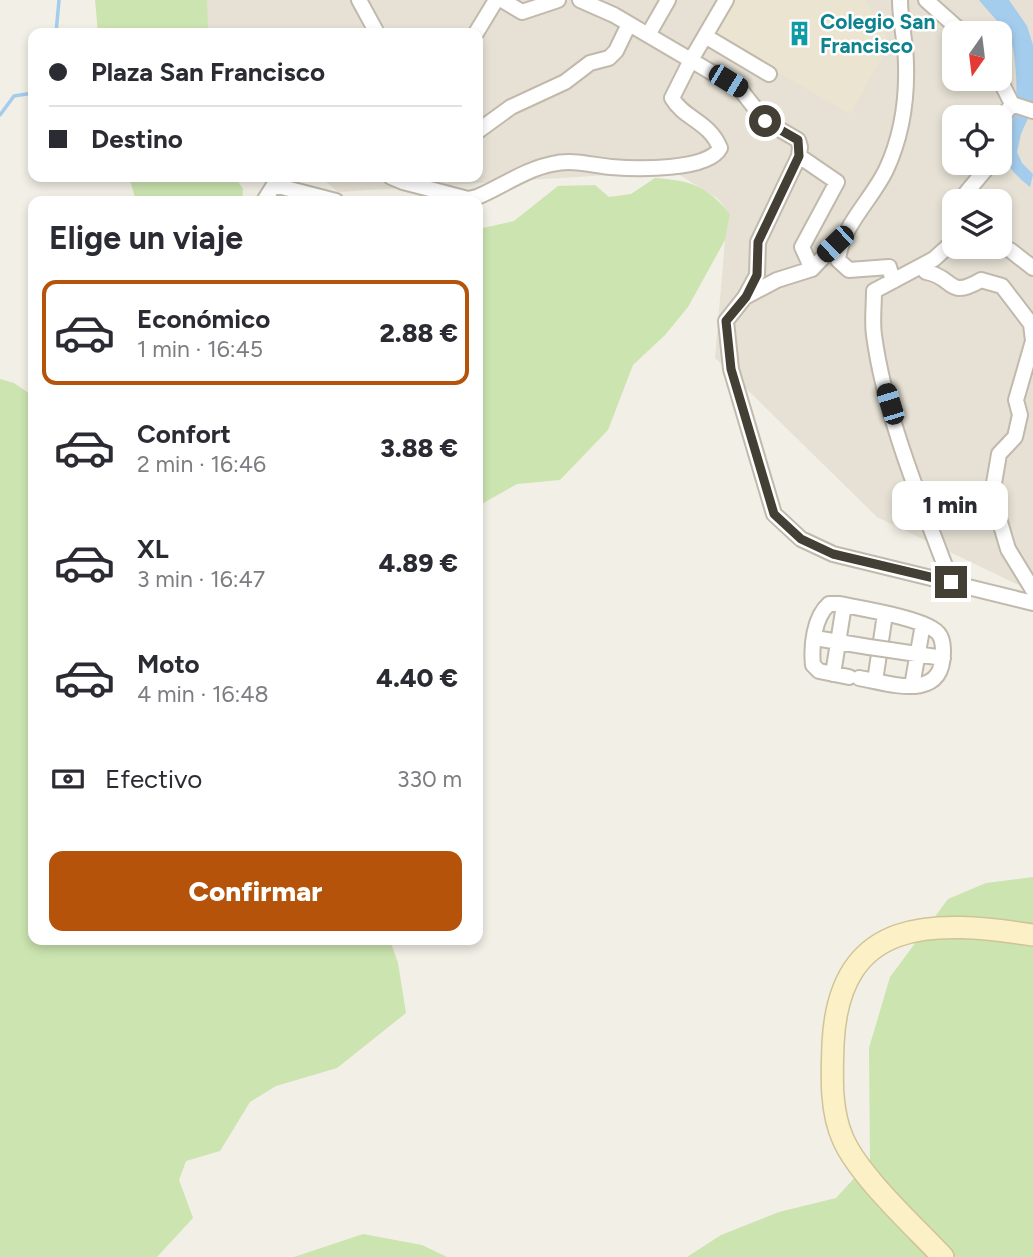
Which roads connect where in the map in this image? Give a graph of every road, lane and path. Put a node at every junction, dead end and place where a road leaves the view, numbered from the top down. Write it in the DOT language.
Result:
graph roads {
  1 [pos="359,0"];
  2 [pos="496,0"];
  3 [pos="502,0"];
  4 [pos="558,0"];
  5 [pos="580,0"];
  6 [pos="668,0"];
  7 [pos="726,0"];
  8 [pos="900,0"];
  9 [pos="926,0"];
  10 [pos="950,21"];
  11 [pos="629,24"];
  12 [pos="374,28"];
  13 [pos="479,28"];
  14 [pos="648,35"];
  15 [pos="705,36"];
  16 [pos="691,60"];
  17 [pos="769,74"];
  18 [pos="1006,91"];
  19 [pos="1013,104"];
  20 [pos="1032,111"];
  21 [pos="483,127"];
  22 [pos="799,156"];
  23 [pos="981,175"];
  24 [pos="282,182"];
  25 [pos="403,182"];
  26 [pos="969,189"];
  27 [pos="322,196"];
  28 [pos="457,196"];
  29 [pos="479,196"];
  30 [pos="846,233"];
  31 [pos="942,252"];
  32 [pos="1012,252"];
  33 [pos="921,266"];
  34 [pos="1033,268"];
  35 [pos="812,269"];
  36 [pos="893,281"];
  37 [pos="746,297"];
  38 [pos="951,582"];
  39 [pos="1033,590"];
  40 [pos="1033,603"];
  41 [pos="844,604"];
  42 [pos="885,614"];
  43 [pos="923,624"];
  44 [pos="815,638"];
  45 [pos="838,642"];
  46 [pos="918,654"];
  47 [pos="943,658"];
  48 [pos="833,674"];
  49 [pos="875,681"];
  50 [pos="912,686"];
  51 [pos="1033,935"];
  52 [pos="943,1257"];
  1 -- 12 [label="street"];
  2 -- 13 [label="street"];
  3 -- 4 [label="street"];
  5 -- 11 [label="street"];
  6 -- 14 [label="street"];
  7 -- 15 [label="street"];
  8 -- 30 [label="street"];
  9 -- 10 [label="street"];
  11 -- 14 [label="street"];
  11 -- 21 [label="street"];
  14 -- 16 [label="street"];
  15 -- 16 [label="street"];
  15 -- 17 [label="street"];
  16 -- 22 [label="street"];
  16 -- 29 [label="street"];
  18 -- 19 [label="street"];
  19 -- 20 [label="street"];
  22 -- 35 [label="street"];
  22 -- 37 [label="street"];
  23 -- 26 [label="street"];
  24 -- 27 [label="street"];
  25 -- 28 [label="street"];
  30 -- 35 [label="street"];
  30 -- 36 [label="street"];
  31 -- 33 [label="street"];
  32 -- 34 [label="street"];
  33 -- 36 [label="street"];
  33 -- 39 [label="street"];
  35 -- 37 [label="street"];
  36 -- 38 [label="street"];
  37 -- 38 [label="street"];
  38 -- 40 [label="street"];
  41 -- 42 [label="street"];
  41 -- 44 [label="street"];
  41 -- 45 [label="street"];
  42 -- 43 [label="street"];
  42 -- 49 [label="street"];
  43 -- 46 [label="street"];
  43 -- 47 [label="street"];
  44 -- 45 [label="street"];
  44 -- 48 [label="street"];
  45 -- 46 [label="street, bridge"];
  45 -- 48 [label="street"];
  46 -- 47 [label="street"];
  46 -- 50 [label="street"];
  47 -- 50 [label="street"];
  48 -- 49 [label="street"];
  49 -- 50 [label="street"];
  51 -- 52 [label="main road"];
}
